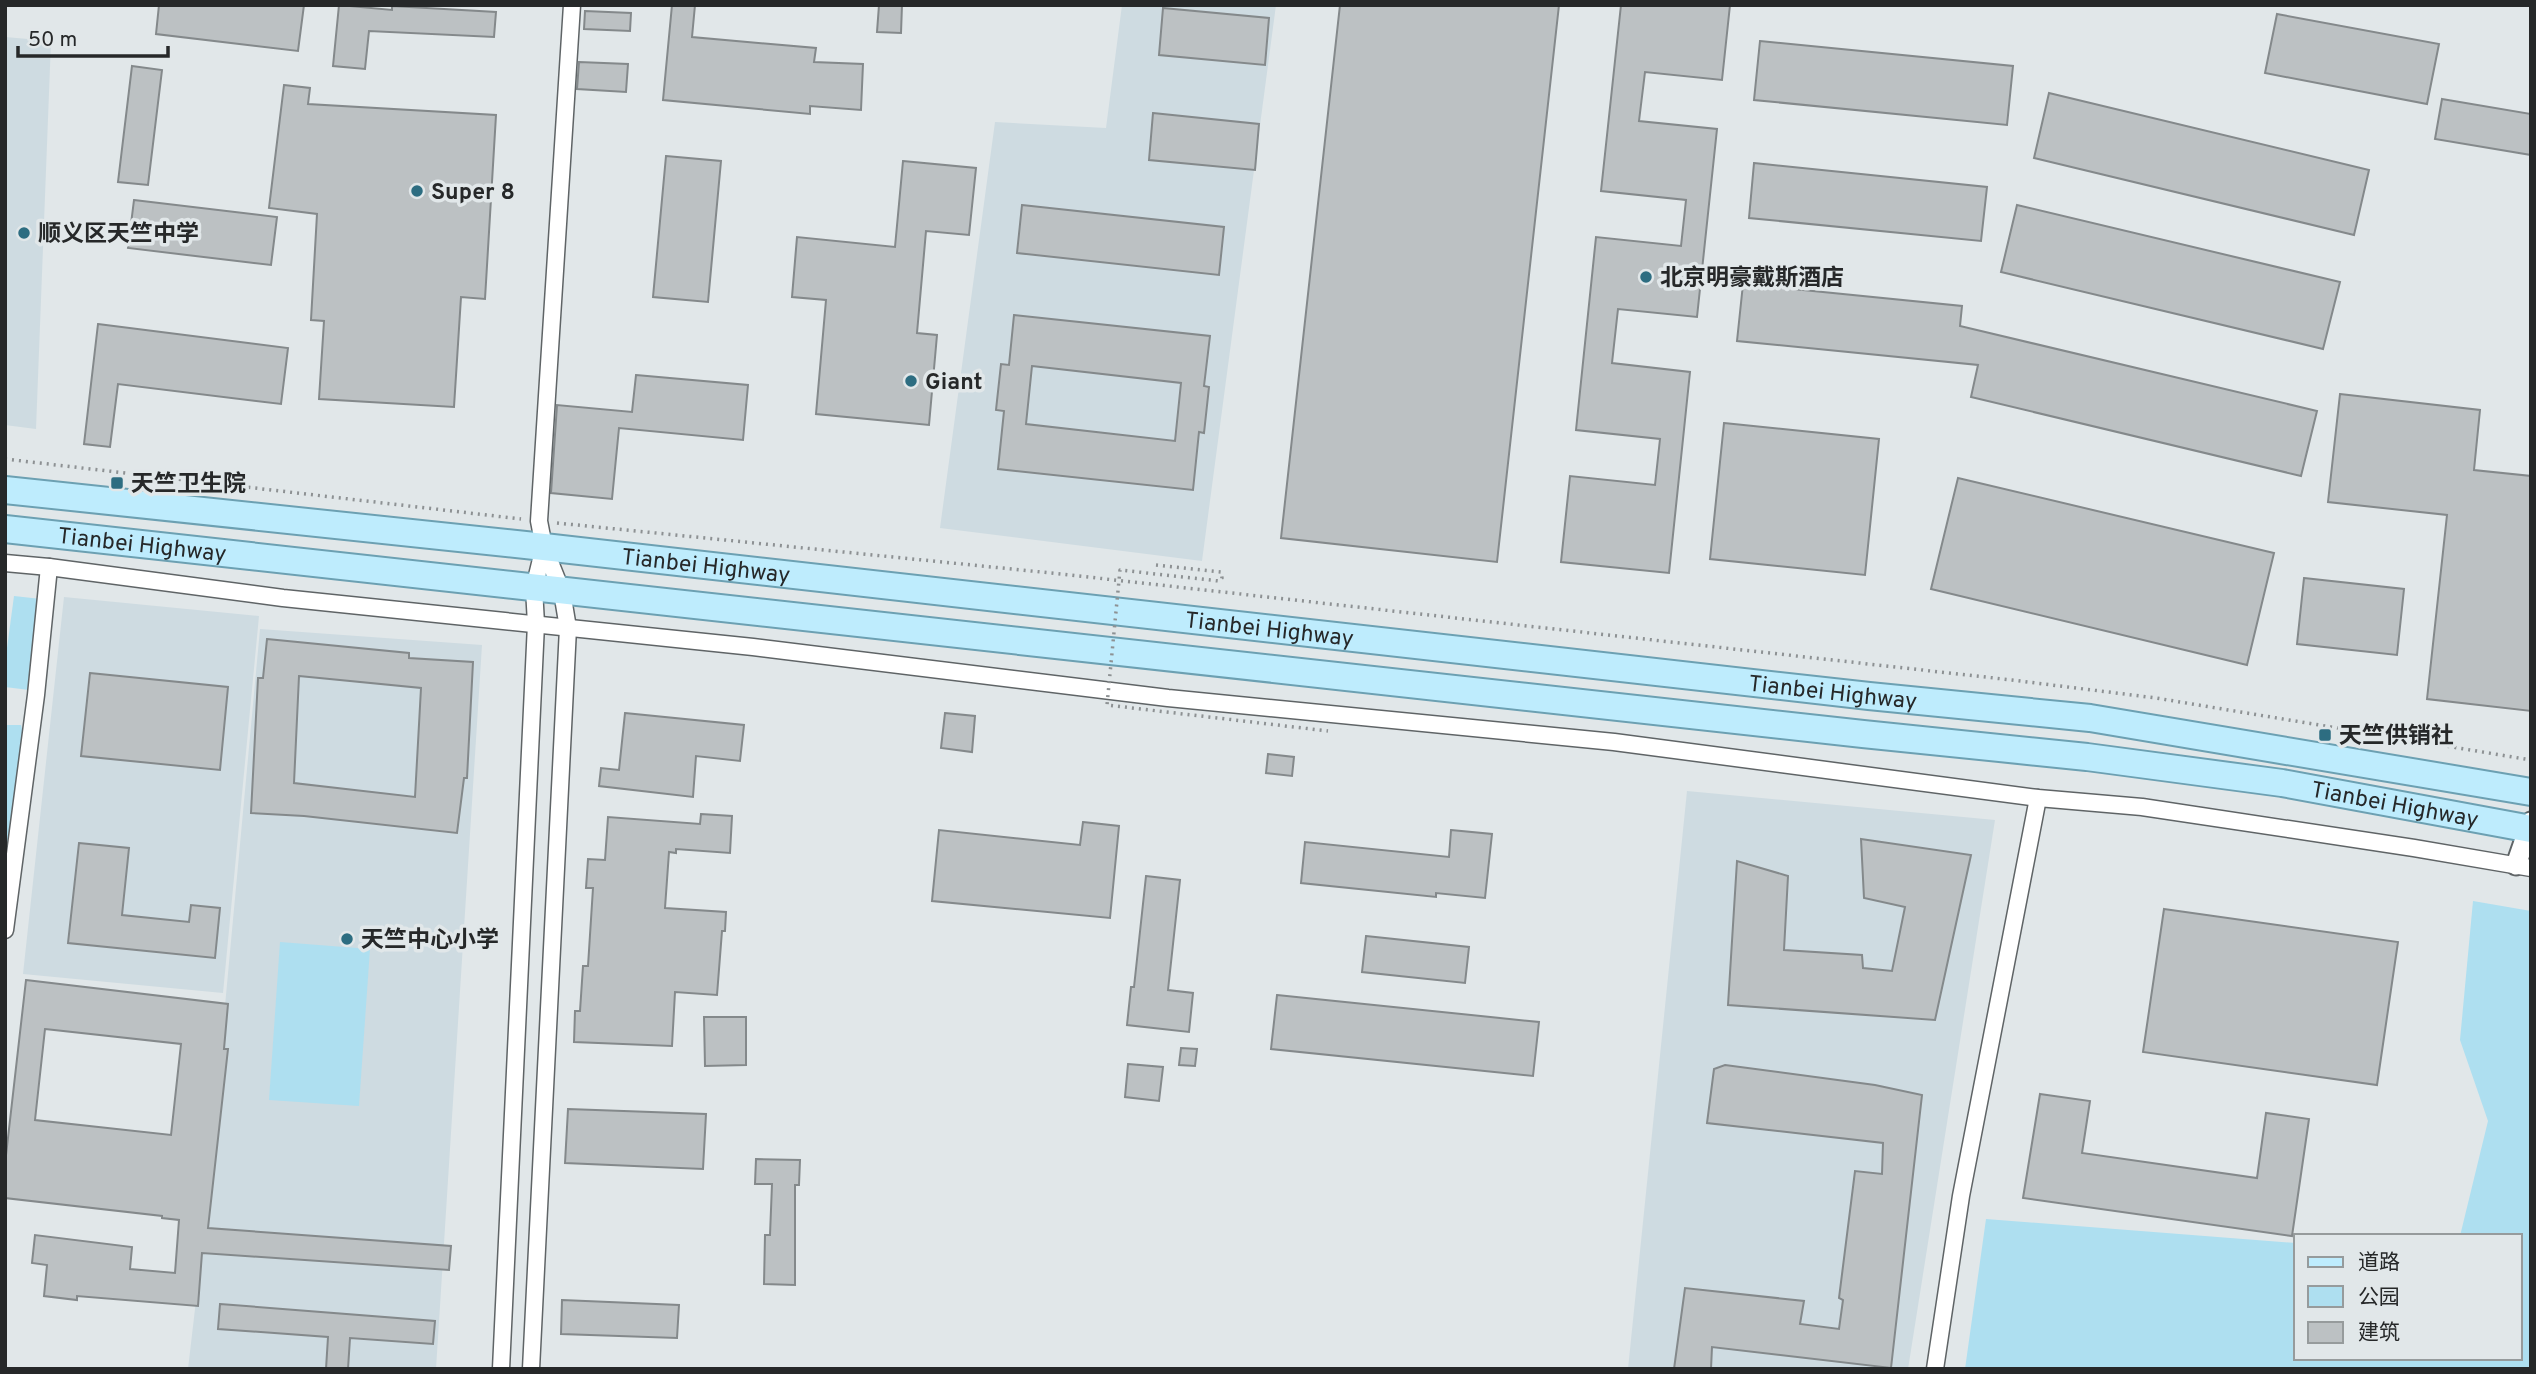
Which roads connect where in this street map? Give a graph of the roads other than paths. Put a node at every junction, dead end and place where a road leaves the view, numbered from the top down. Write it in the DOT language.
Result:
graph roads {
  1 [pos="572,5"];
  2 [pos="5,490"];
  3 [pos="5,529"];
  4 [pos="542,534"];
  5 [pos="5,563"];
  6 [pos="49,566"];
  7 [pos="534,588"];
  8 [pos="562,592"];
  9 [pos="536,624"];
  10 [pos="568,628"];
  11 [pos="2531,792"];
  12 [pos="2038,798"];
  13 [pos="2530,826"];
  14 [pos="2524,867"];
  15 [pos="5,930"];
  16 [pos="501,1369"];
  17 [pos="531,1369"];
  18 [pos="1935,1369"];
  1 -- 4 [label="street"];
  2 -- 4 [label="main road, Tianbei Highway"];
  3 -- 7 [label="main road, Tianbei Highway"];
  4 -- 7 [label="street"];
  4 -- 8 [label="street"];
  4 -- 11 [label="main road, Tianbei Highway"];
  5 -- 6 [label="street"];
  6 -- 9 [label="street"];
  6 -- 15 [label="street"];
  7 -- 8 [label="main road, Tianbei Highway"];
  7 -- 9 [label="street"];
  8 -- 10 [label="street"];
  8 -- 13 [label="main road, Tianbei Highway"];
  9 -- 10 [label="street"];
  9 -- 16 [label="street"];
  10 -- 12 [label="street"];
  10 -- 17 [label="street"];
  12 -- 14 [label="street"];
  12 -- 18 [label="street"];
  13 -- 14 [label="street"];
}
